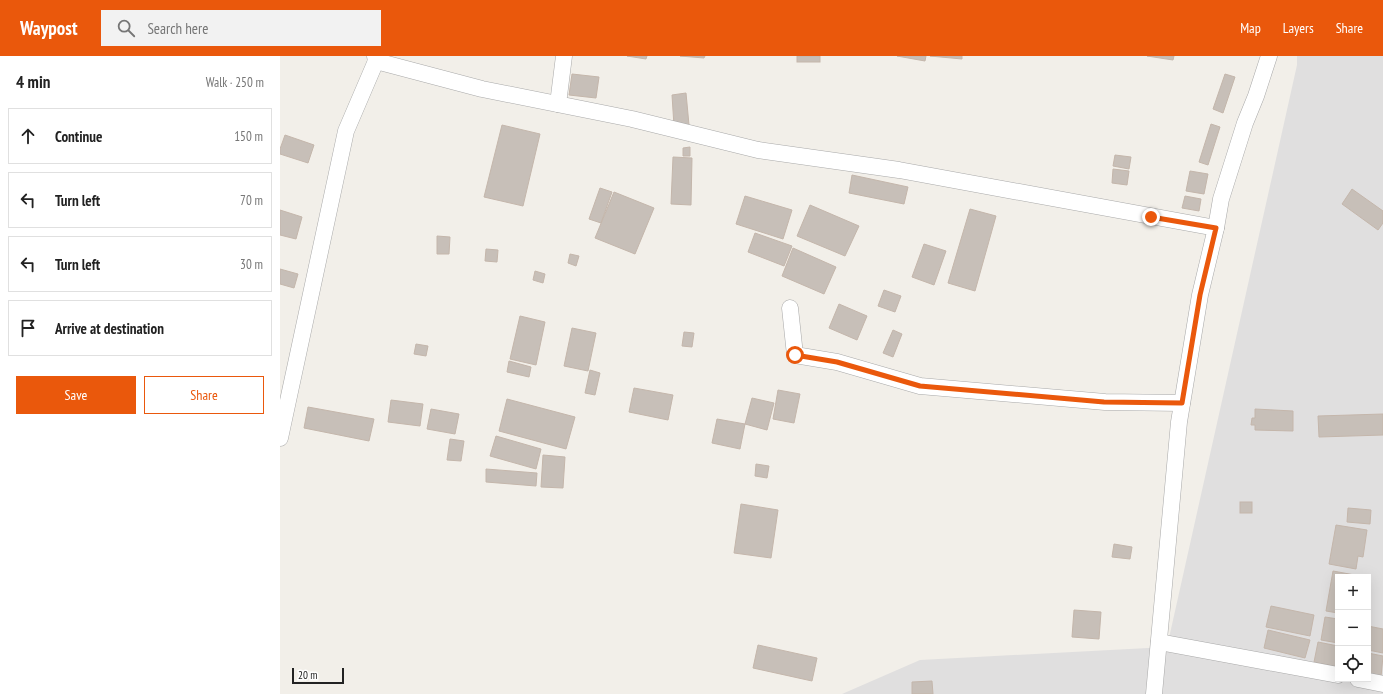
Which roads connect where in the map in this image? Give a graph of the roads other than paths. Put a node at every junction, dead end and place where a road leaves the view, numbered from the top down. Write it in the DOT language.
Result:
graph roads {
  1 [pos="564,56"];
  2 [pos="1269,56"];
  3 [pos="375,59"];
  4 [pos="558,104"];
  5 [pos="1216,228"];
  6 [pos="790,308"];
  7 [pos="1182,403"];
  8 [pos="280,438"];
  9 [pos="1159,642"];
  10 [pos="1335,674"];
  11 [pos="1371,682"];
  12 [pos="1383,684"];
  13 [pos="1154,694"];
  1 -- 4 [label="street"];
  2 -- 5 [label="street"];
  3 -- 4 [label="street"];
  3 -- 8 [label="street"];
  4 -- 5 [label="street"];
  5 -- 7 [label="street"];
  6 -- 7 [label="street"];
  7 -- 9 [label="street"];
  9 -- 10 [label="street"];
  9 -- 13 [label="street"];
  11 -- 12 [label="street"];
}
